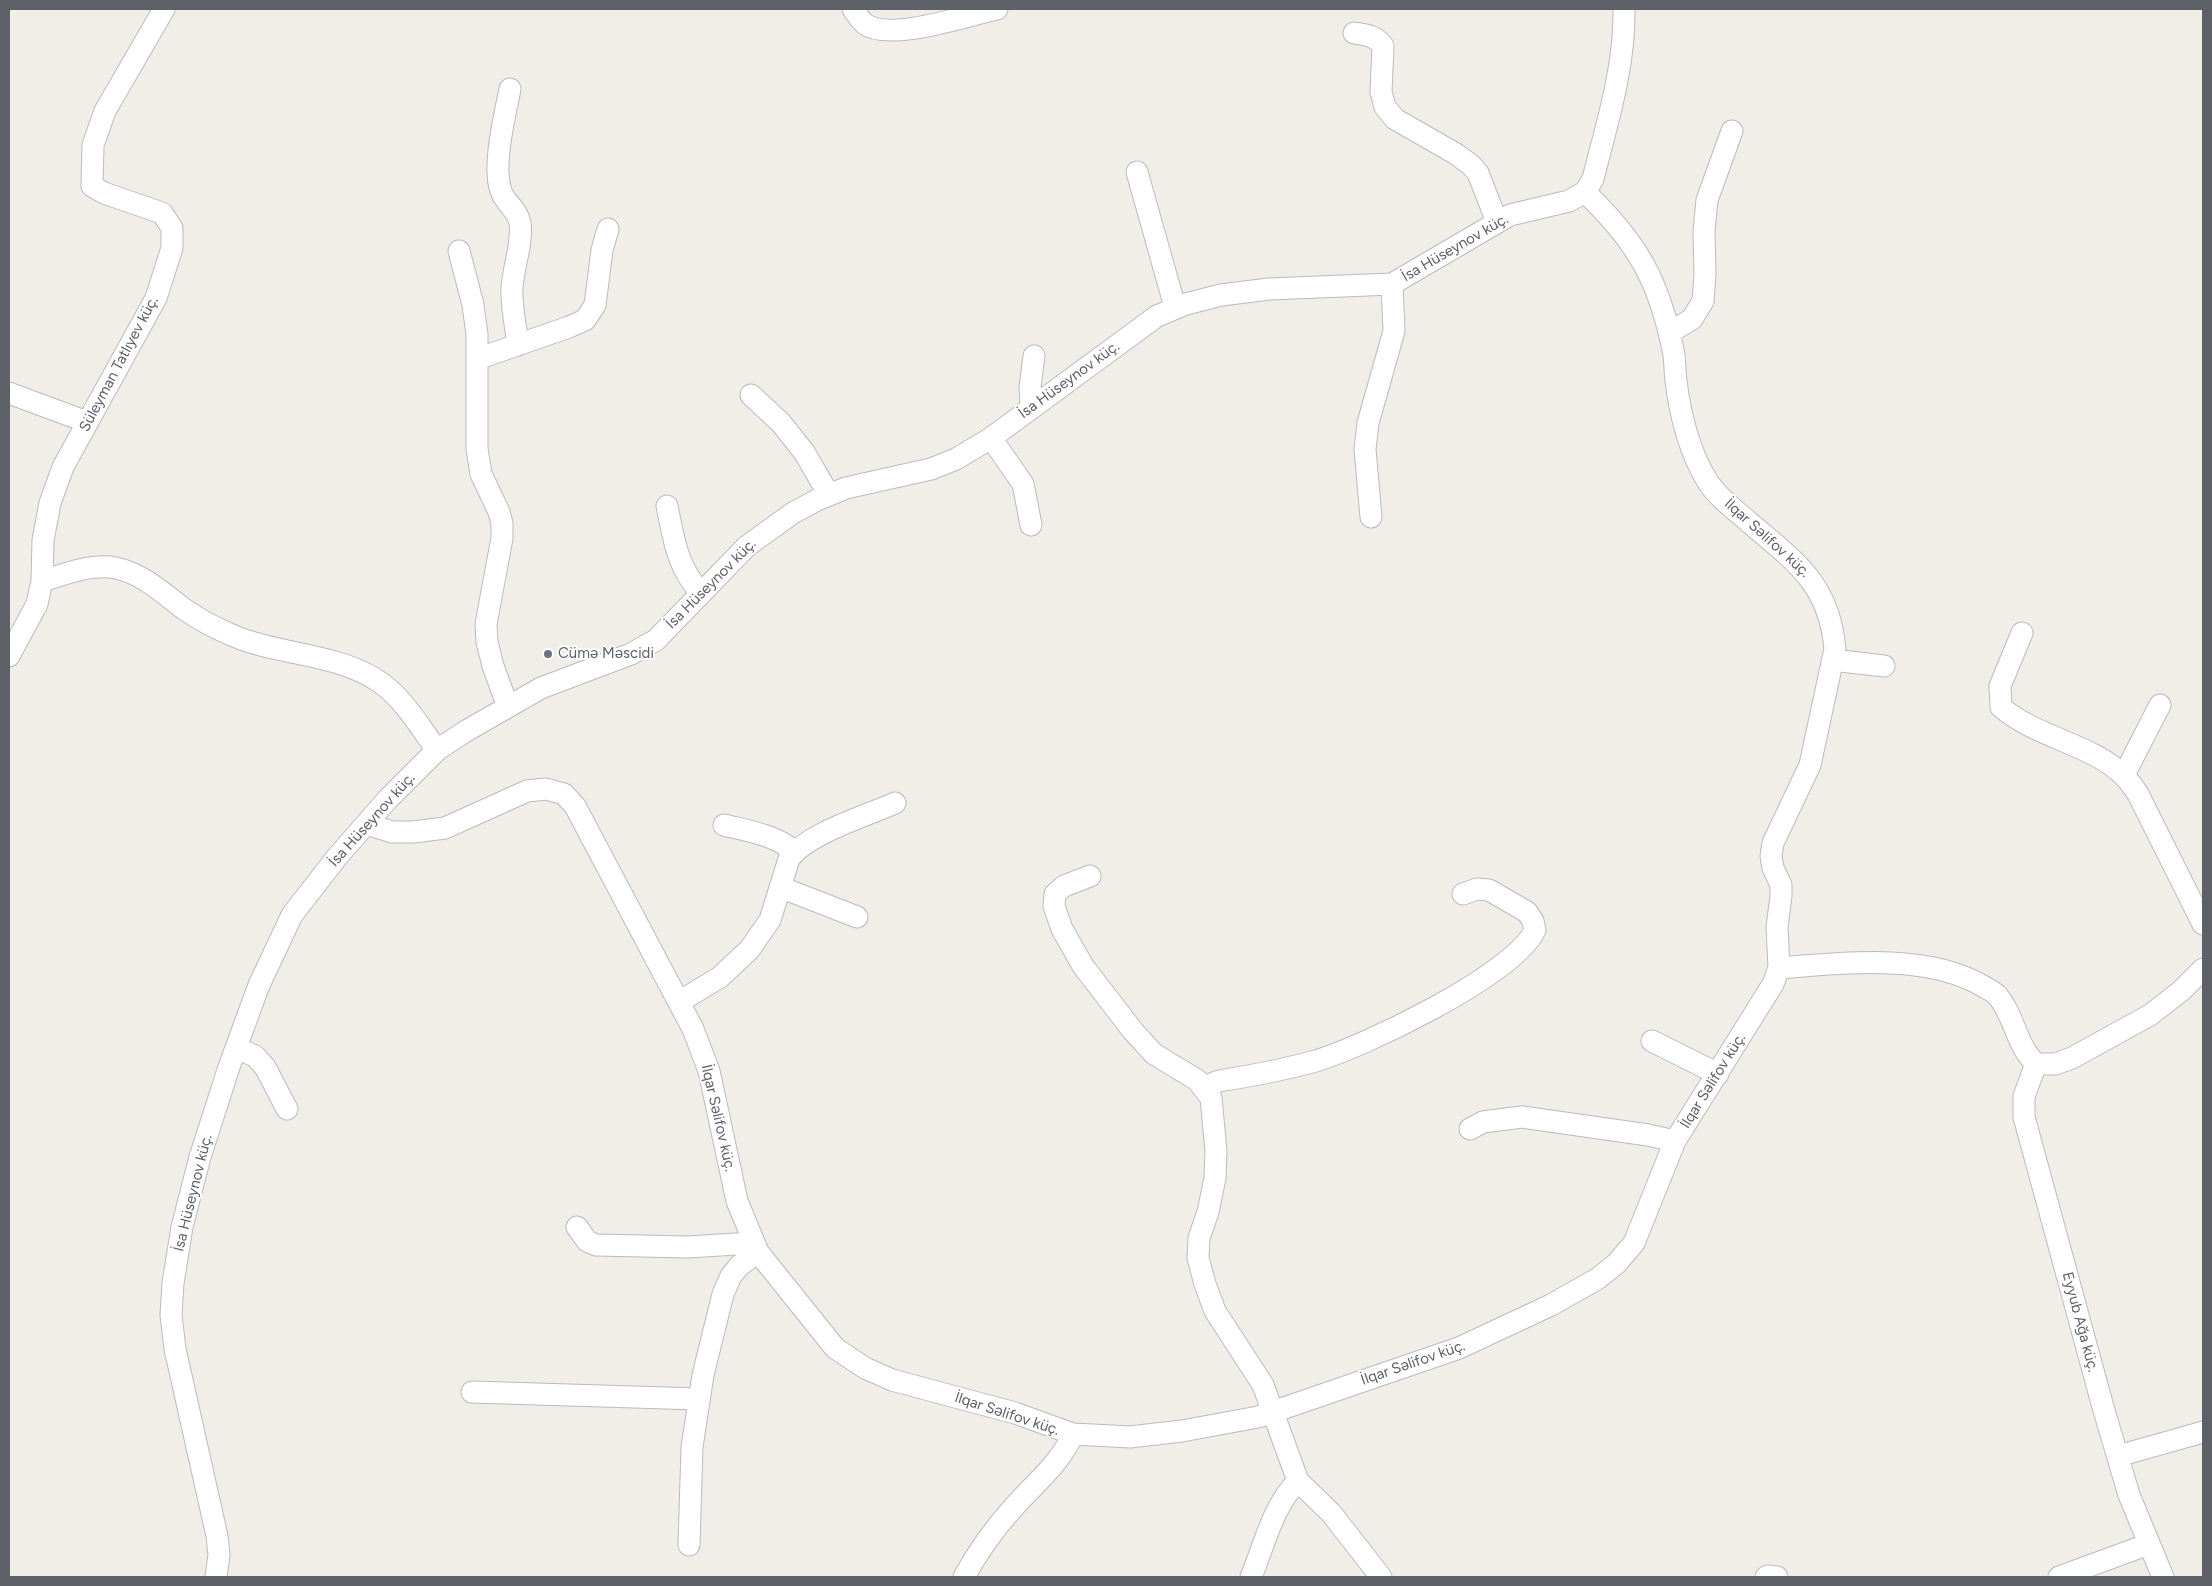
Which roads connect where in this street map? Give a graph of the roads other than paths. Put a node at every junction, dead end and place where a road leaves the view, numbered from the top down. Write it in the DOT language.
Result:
graph roads {
  1 [pos="164,9"];
  2 [pos="852,9"];
  3 [pos="997,9"];
  4 [pos="1624,9"];
  5 [pos="1354,33"];
  6 [pos="510,89"];
  7 [pos="1732,130"];
  8 [pos="1137,172"];
  9 [pos="1585,192"];
  10 [pos="1497,222"];
  11 [pos="608,229"];
  12 [pos="459,251"];
  13 [pos="1392,284"];
  14 [pos="1175,307"];
  15 [pos="1669,333"];
  16 [pos="518,345"];
  17 [pos="1034,356"];
  18 [pos="477,359"];
  19 [pos="9,393"];
  20 [pos="751,395"];
  21 [pos="1031,408"];
  22 [pos="88,422"];
  23 [pos="991,438"];
  24 [pos="828,495"];
  25 [pos="667,506"];
  26 [pos="1371,517"];
  27 [pos="1031,525"];
  28 [pos="42,580"];
  29 [pos="701,593"];
  30 [pos="2022,632"];
  31 [pos="9,656"];
  32 [pos="1833,660"];
  33 [pos="1884,666"];
  34 [pos="2160,705"];
  35 [pos="508,707"];
  36 [pos="437,750"];
  37 [pos="2124,775"];
  38 [pos="895,803"];
  39 [pos="367,824"];
  40 [pos="724,825"];
  41 [pos="794,851"];
  42 [pos="1090,876"];
  43 [pos="780,887"];
  44 [pos="1463,894"];
  45 [pos="857,917"];
  46 [pos="2203,924"];
  47 [pos="1779,968"];
  48 [pos="2203,969"];
  49 [pos="679,1002"];
  50 [pos="1652,1041"];
  51 [pos="236,1048"];
  52 [pos="2036,1064"];
  53 [pos="1718,1074"];
  54 [pos="1204,1087"];
  55 [pos="287,1109"];
  56 [pos="1470,1128"];
  57 [pos="1675,1141"];
  58 [pos="577,1226"];
  59 [pos="756,1247"];
  60 [pos="472,1392"];
  61 [pos="698,1399"];
  62 [pos="1274,1411"];
  63 [pos="2203,1432"];
  64 [pos="1073,1434"];
  65 [pos="2118,1456"];
  66 [pos="1298,1481"];
  67 [pos="2149,1544"];
  68 [pos="689,1545"];
  69 [pos="216,1577"];
  70 [pos="964,1577"];
  71 [pos="1251,1577"];
  72 [pos="1381,1577"];
  73 [pos="1766,1577"];
  74 [pos="1777,1577"];
  75 [pos="2059,1577"];
  76 [pos="2163,1577"];
  1 -- 22 [label="street, Süleyman Tatlıyev küç."];
  2 -- 3 [label="street"];
  4 -- 9 [label="street"];
  5 -- 10 [label="street"];
  6 -- 16 [label="street"];
  7 -- 15 [label="street"];
  8 -- 14 [label="street"];
  9 -- 10 [label="street, İsa Hüseynov küç."];
  9 -- 15 [label="street, İlqar Səlifov küç."];
  10 -- 13 [label="street, İsa Hüseynov küç."];
  11 -- 16 [label="street"];
  12 -- 18 [label="street"];
  13 -- 14 [label="street, İsa Hüseynov küç."];
  13 -- 26 [label="street"];
  14 -- 21 [label="street, İsa Hüseynov küç."];
  15 -- 32 [label="street, İlqar Səlifov küç."];
  16 -- 18 [label="street"];
  17 -- 21 [label="street"];
  18 -- 35 [label="street"];
  19 -- 22 [label="street"];
  20 -- 24 [label="street"];
  21 -- 23 [label="street, İsa Hüseynov küç."];
  22 -- 28 [label="street, Süleyman Tatlıyev küç."];
  23 -- 24 [label="street, İsa Hüseynov küç."];
  23 -- 27 [label="street"];
  24 -- 29 [label="street, İsa Hüseynov küç."];
  25 -- 29 [label="street"];
  28 -- 31 [label="street, Süleyman Tatlıyev küç."];
  28 -- 36 [label="street"];
  29 -- 35 [label="street, İsa Hüseynov küç."];
  30 -- 37 [label="street"];
  32 -- 33 [label="street"];
  32 -- 47 [label="street, İlqar Səlifov küç."];
  34 -- 37 [label="street"];
  35 -- 36 [label="street, İsa Hüseynov küç."];
  36 -- 39 [label="street, İsa Hüseynov küç."];
  37 -- 46 [label="street"];
  38 -- 41 [label="street"];
  39 -- 49 [label="street, İlqar Səlifov küç."];
  39 -- 51 [label="street, İsa Hüseynov küç."];
  40 -- 41 [label="street"];
  41 -- 43 [label="street"];
  42 -- 54 [label="street"];
  43 -- 45 [label="street"];
  43 -- 49 [label="street"];
  44 -- 54 [label="street"];
  47 -- 52 [label="street"];
  47 -- 53 [label="street, İlqar Səlifov küç."];
  48 -- 52 [label="street"];
  49 -- 59 [label="street, İlqar Səlifov küç."];
  50 -- 53 [label="street"];
  51 -- 55 [label="street"];
  51 -- 69 [label="street, İsa Hüseynov küç."];
  52 -- 65 [label="street, Eyyub Ağa küç."];
  53 -- 57 [label="street, İlqar Səlifov küç."];
  54 -- 62 [label="street"];
  56 -- 57 [label="street"];
  57 -- 62 [label="street, İlqar Səlifov küç."];
  58 -- 59 [label="street"];
  59 -- 61 [label="street"];
  59 -- 64 [label="street, İlqar Səlifov küç."];
  60 -- 61 [label="street"];
  61 -- 68 [label="street"];
  62 -- 64 [label="street, İlqar Səlifov küç."];
  62 -- 66 [label="street"];
  63 -- 65 [label="street"];
  64 -- 70 [label="street"];
  65 -- 67 [label="street, Eyyub Ağa küç."];
  66 -- 71 [label="street"];
  66 -- 72 [label="street"];
  67 -- 75 [label="street"];
  67 -- 76 [label="street, Eyyub Ağa küç."];
  73 -- 74 [label="street"];
}
